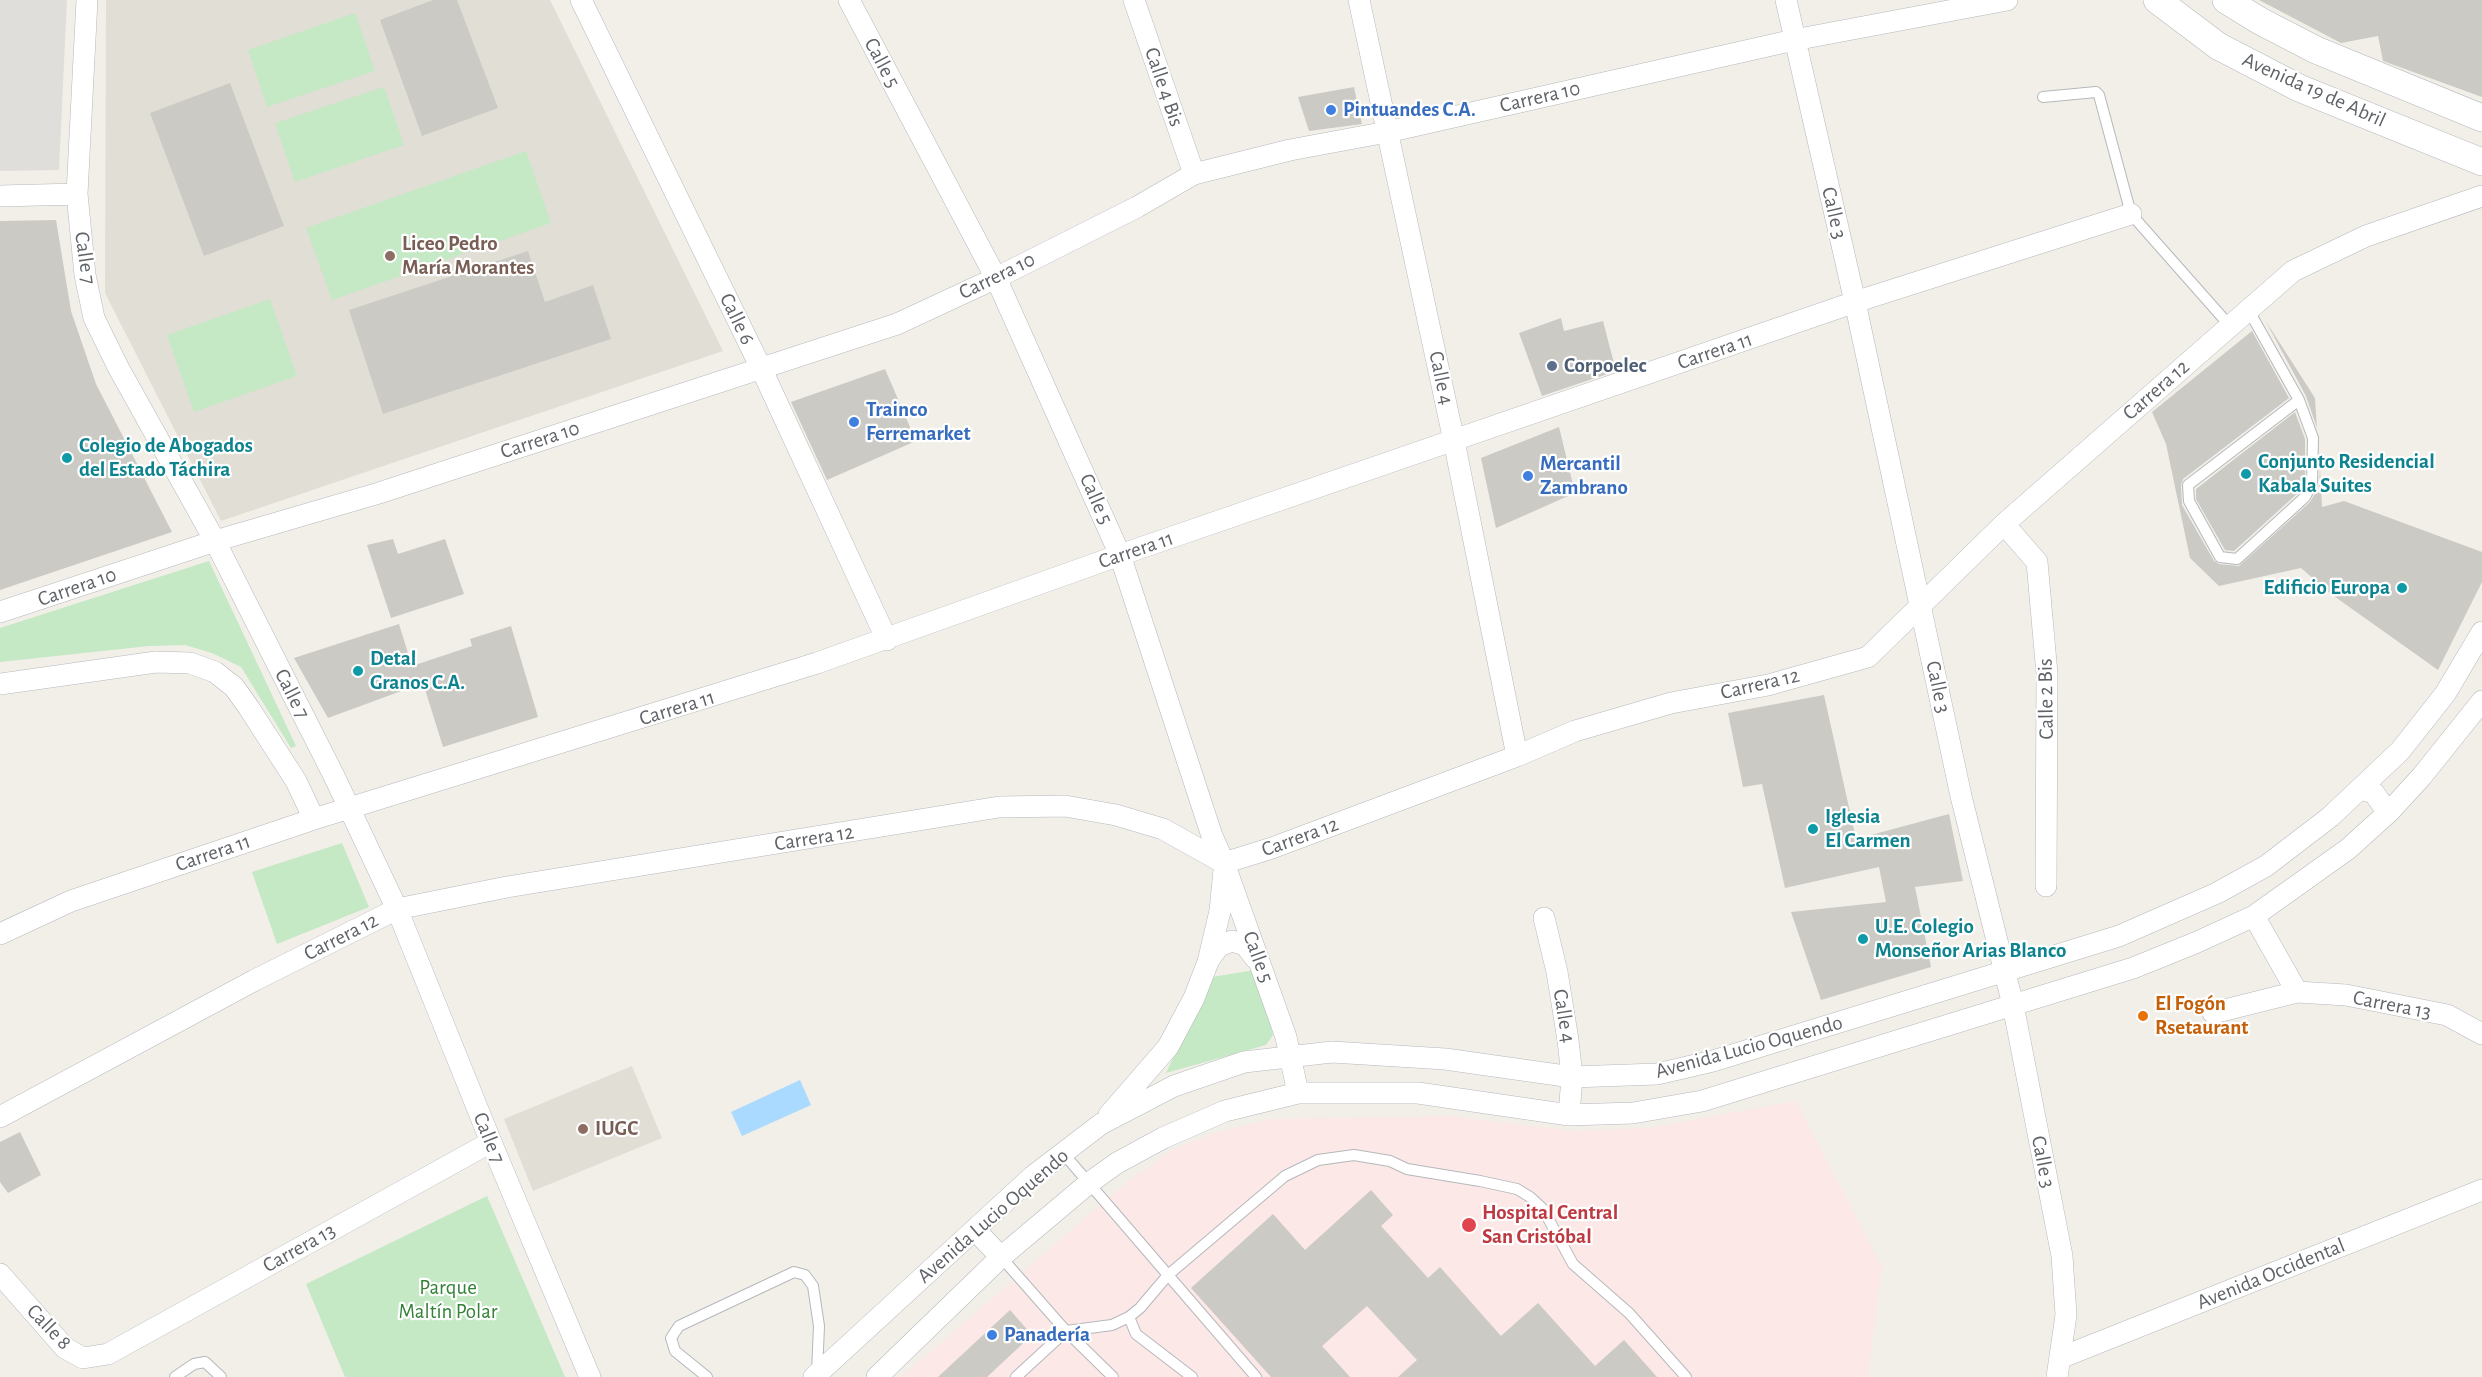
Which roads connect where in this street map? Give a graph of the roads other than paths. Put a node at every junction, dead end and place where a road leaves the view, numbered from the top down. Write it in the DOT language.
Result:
graph roads {
  1 [pos="87,0"];
  2 [pos="581,0"];
  3 [pos="849,0"];
  4 [pos="1134,0"];
  5 [pos="1359,0"];
  6 [pos="1786,0"];
  7 [pos="2007,0"];
  8 [pos="2157,0"];
  9 [pos="2226,0"];
  10 [pos="1794,40"];
  11 [pos="2043,97"];
  12 [pos="2482,118"];
  13 [pos="1387,132"];
  14 [pos="2482,162"];
  15 [pos="1194,174"];
  16 [pos="77,194"];
  17 [pos="0,196"];
  18 [pos="2482,196"];
  19 [pos="2131,214"];
  20 [pos="996,278"];
  21 [pos="1855,302"];
  22 [pos="2248,309"];
  23 [pos="2230,326"];
  24 [pos="760,368"];
  25 [pos="2299,400"];
  26 [pos="1454,441"];
  27 [pos="2004,524"];
  28 [pos="215,541"];
  29 [pos="1120,555"];
  30 [pos="1921,607"];
  31 [pos="0,612"];
  32 [pos="2482,632"];
  33 [pos="886,640"];
  34 [pos="0,684"];
  35 [pos="2482,701"];
  36 [pos="1517,756"];
  37 [pos="2361,789"];
  38 [pos="348,808"];
  39 [pos="2388,813"];
  40 [pos="314,819"];
  41 [pos="1224,863"];
  42 [pos="2046,886"];
  43 [pos="397,909"];
  44 [pos="2254,916"];
  45 [pos="1544,918"];
  46 [pos="0,934"];
  47 [pos="1208,962"];
  48 [pos="1261,966"];
  49 [pos="2003,970"];
  50 [pos="2297,992"];
  51 [pos="2013,1005"];
  52 [pos="2213,1013"];
  53 [pos="2482,1034"];
  54 [pos="1290,1055"];
  55 [pos="1572,1077"];
  56 [pos="1298,1093"];
  57 [pos="1569,1115"];
  58 [pos="0,1117"];
  59 [pos="1101,1124"];
  60 [pos="491,1142"];
  61 [pos="1063,1153"];
  62 [pos="1089,1183"];
  63 [pos="2482,1190"];
  64 [pos="975,1230"];
  65 [pos="1001,1257"];
  66 [pos="0,1274"];
  67 [pos="1168,1275"];
  68 [pos="1129,1317"];
  69 [pos="1066,1331"];
  70 [pos="108,1354"];
  71 [pos="2058,1367"];
  72 [pos="816,1376"];
  73 [pos="176,1377"];
  74 [pos="221,1377"];
  75 [pos="590,1377"];
  76 [pos="707,1377"];
  77 [pos="877,1377"];
  78 [pos="1016,1377"];
  79 [pos="1113,1377"];
  80 [pos="1192,1377"];
  81 [pos="1256,1377"];
  82 [pos="1686,1377"];
  1 -- 16 [label="street, Calle 7"];
  2 -- 24 [label="street, Calle 6"];
  3 -- 20 [label="street, Calle 5"];
  4 -- 15 [label="street, Calle 4 Bis"];
  5 -- 13 [label="street, Calle 4"];
  6 -- 10 [label="street, Calle 3"];
  7 -- 10 [label="street, Carrera 10"];
  8 -- 14 [label="street, Avenida 19 de Abril"];
  9 -- 12 [label="street, Avenida 19 de Abril"];
  10 -- 13 [label="street, Carrera 10"];
  10 -- 21 [label="street, Calle 3"];
  11 -- 19 [label="lane"];
  13 -- 15 [label="street, Carrera 10"];
  13 -- 26 [label="street, Calle 4"];
  15 -- 20 [label="street, Carrera 10"];
  16 -- 17 [label="street"];
  16 -- 28 [label="street, Calle 7"];
  18 -- 22 [label="street, Carrera 12"];
  19 -- 21 [label="street, Carrera 11"];
  19 -- 23 [label="lane"];
  20 -- 24 [label="street, Carrera 10"];
  20 -- 29 [label="street, Calle 5"];
  21 -- 26 [label="street, Carrera 11"];
  21 -- 30 [label="street, Calle 3"];
  22 -- 23 [label="street, Carrera 12"];
  22 -- 25 [label="lane"];
  23 -- 27 [label="street, Carrera 12"];
  24 -- 28 [label="street, Carrera 10"];
  24 -- 33 [label="street, Calle 6"];
  25 -- 25 [label="lane"];
  26 -- 29 [label="street, Carrera 11"];
  26 -- 36 [label="street, Calle 4"];
  27 -- 30 [label="street, Carrera 12"];
  27 -- 42 [label="street, Calle 2 Bis"];
  28 -- 31 [label="street, Carrera 10"];
  28 -- 38 [label="street, Calle 7"];
  29 -- 33 [label="street, Carrera 11"];
  29 -- 41 [label="street, Calle 5"];
  30 -- 36 [label="street, Carrera 12"];
  30 -- 49 [label="street, Calle 3"];
  32 -- 37 [label="street, Avenida Lucio Oquendo"];
  33 -- 38 [label="street, Carrera 11"];
  34 -- 40 [label="street"];
  35 -- 39 [label="street, Avenida Lucio Oquendo"];
  36 -- 41 [label="street, Carrera 12"];
  37 -- 39 [label="street"];
  37 -- 49 [label="street, Avenida Lucio Oquendo"];
  38 -- 40 [label="street, Carrera 11"];
  38 -- 43 [label="street, Calle 7"];
  39 -- 44 [label="street, Avenida Lucio Oquendo"];
  40 -- 46 [label="street, Carrera 11"];
  41 -- 43 [label="street, Carrera 12"];
  41 -- 47 [label="street"];
  41 -- 48 [label="street, Calle 5"];
  43 -- 58 [label="street, Carrera 12"];
  43 -- 60 [label="street, Calle 7"];
  44 -- 50 [label="street"];
  44 -- 51 [label="street, Avenida Lucio Oquendo"];
  45 -- 55 [label="street, Calle 4"];
  47 -- 48 [label="street"];
  47 -- 59 [label="street"];
  48 -- 54 [label="street, Calle 5"];
  49 -- 51 [label="street, Calle 3"];
  49 -- 55 [label="street, Avenida Lucio Oquendo"];
  50 -- 52 [label="street, Carrera 13"];
  50 -- 53 [label="street, Carrera 13"];
  51 -- 57 [label="street, Avenida Lucio Oquendo"];
  51 -- 71 [label="street, Calle 3"];
  54 -- 55 [label="street, Avenida Lucio Oquendo"];
  54 -- 56 [label="street, Calle 5"];
  54 -- 59 [label="street, Avenida Lucio Oquendo"];
  55 -- 57 [label="street, Calle 4"];
  56 -- 57 [label="street, Avenida Lucio Oquendo"];
  56 -- 62 [label="street, Avenida Lucio Oquendo"];
  59 -- 61 [label="street, Avenida Lucio Oquendo"];
  60 -- 70 [label="street, Carrera 13"];
  60 -- 75 [label="street, Calle 7"];
  61 -- 62 [label="lane"];
  61 -- 64 [label="street, Avenida Lucio Oquendo"];
  62 -- 65 [label="street, Avenida Lucio Oquendo"];
  62 -- 67 [label="lane"];
  63 -- 71 [label="street, Avenida Occidental"];
  64 -- 65 [label="street"];
  64 -- 72 [label="street, Avenida Lucio Oquendo"];
  65 -- 69 [label="lane"];
  65 -- 77 [label="street, Avenida Lucio Oquendo"];
  66 -- 70 [label="street, Calle 8"];
  67 -- 68 [label="lane"];
  67 -- 81 [label="lane"];
  67 -- 82 [label="lane"];
  68 -- 69 [label="lane"];
  68 -- 80 [label="lane"];
  69 -- 78 [label="lane"];
  69 -- 79 [label="lane"];
  72 -- 76 [label="lane"];
  73 -- 74 [label="lane"];
}
